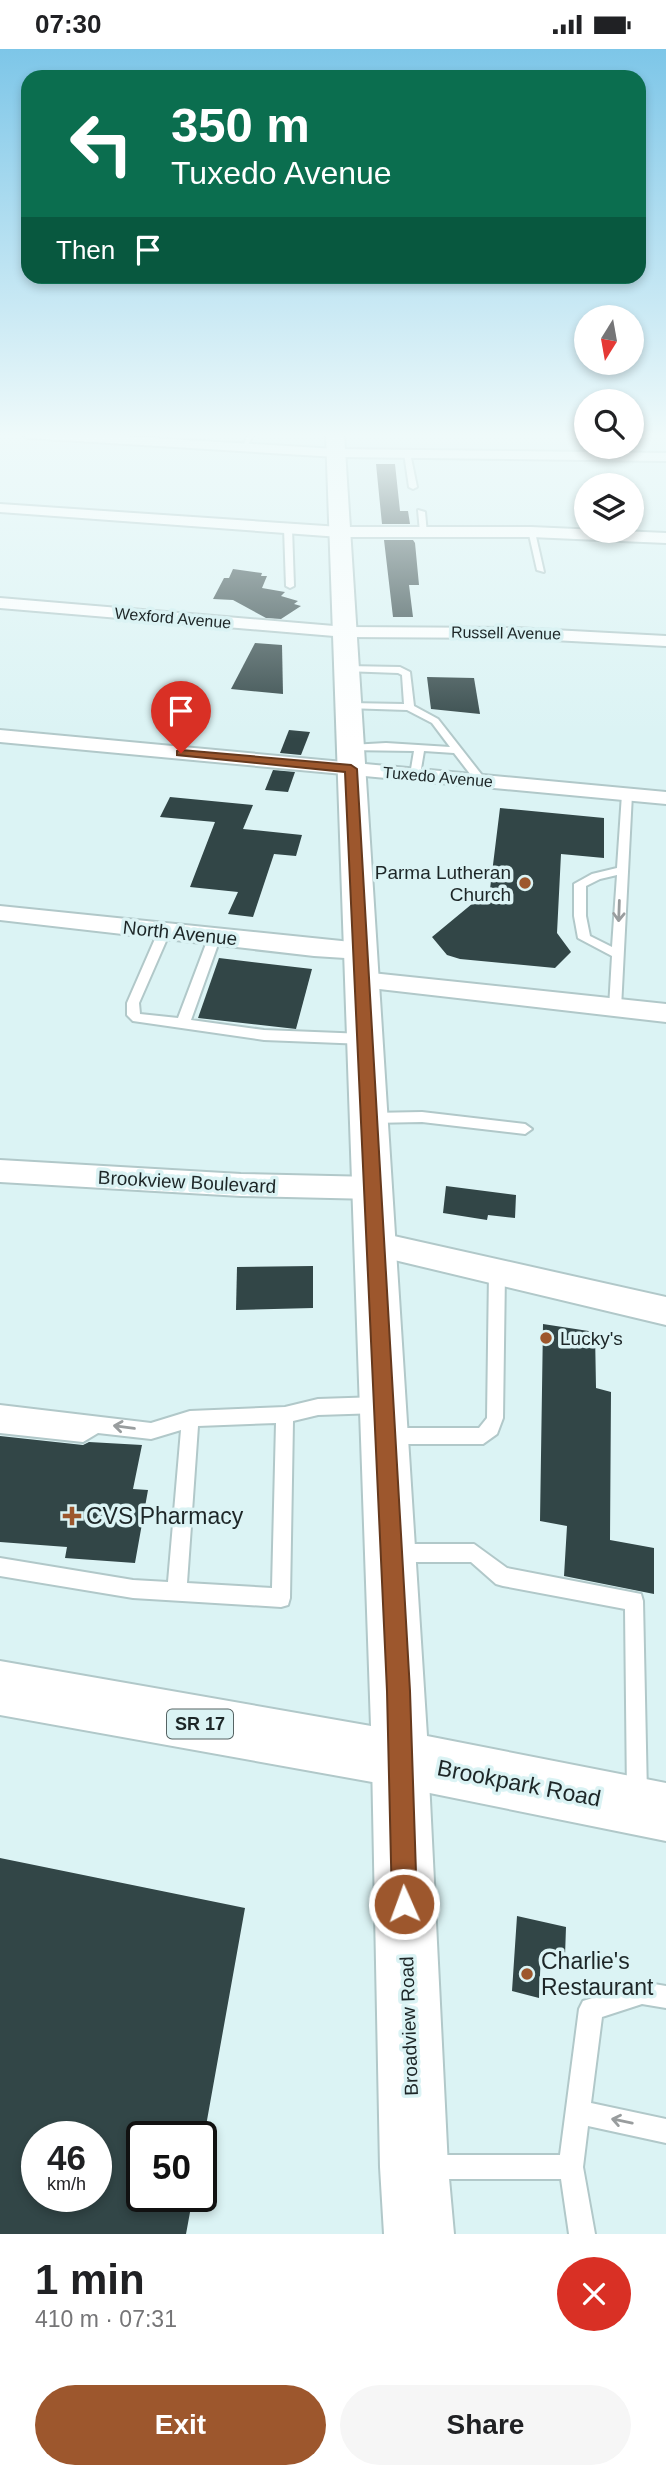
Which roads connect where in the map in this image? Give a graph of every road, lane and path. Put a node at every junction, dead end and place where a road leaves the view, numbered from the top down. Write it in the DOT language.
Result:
graph roads {
  1 [pos="288,536"];
  2 [pos="340,536"];
  3 [pos="532,536"];
  4 [pos="620,536"];
  5 [pos="666,538"];
  6 [pos="541,570"];
  7 [pos="290,586"];
  8 [pos="0,603"];
  9 [pos="346,632"];
  10 [pos="666,641"];
  11 [pos="347,669"];
  12 [pos="349,706"];
  13 [pos="409,707"];
  14 [pos="0,736"];
  15 [pos="419,748"];
  16 [pos="456,750"];
  17 [pos="351,758"];
  18 [pos="415,775"];
  19 [pos="481,781"];
  20 [pos="627,795"];
  21 [pos="666,798"];
  22 [pos="622,870"];
  23 [pos="0,913"];
  24 [pos="164,932"];
  25 [pos="215,936"];
  26 [pos="618,954"];
  27 [pos="361,965"];
  28 [pos="615,1008"];
  29 [pos="666,1013"];
  30 [pos="183,1023"];
  31 [pos="366,1039"];
  32 [pos="370,1118"];
  33 [pos="525,1129"];
  34 [pos="0,1171"];
  35 [pos="374,1188"];
  36 [pos="376,1244"];
  37 [pos="497,1272"];
  38 [pos="666,1311"];
  39 [pos="0,1413"];
  40 [pos="285,1415"];
  41 [pos="190,1419"];
  42 [pos="385,1420"];
  43 [pos="97,1423"];
  44 [pos="0,1425"];
  45 [pos="392,1553"];
  46 [pos="0,1567"];
  47 [pos="177,1592"];
  48 [pos="0,1688"];
  49 [pos="400,1759"];
  50 [pos="652,1809"];
  51 [pos="666,1997"];
  52 [pos="578,2112"];
  53 [pos="666,2131"];
  54 [pos="414,2167"];
  55 [pos="571,2167"];
  56 [pos="419,2234"];
  57 [pos="582,2234"];
  1 -- 7 [label="lane"];
  2 -- 9 [label="main road, Broadview Road"];
  3 -- 6 [label="lane"];
  4 -- 5 [label="street"];
  8 -- 9 [label="street, Wexford Avenue"];
  9 -- 10 [label="street, Russell Avenue"];
  9 -- 11 [label="main road, Broadview Road"];
  11 -- 12 [label="main road, Broadview Road"];
  11 -- 13 [label="lane"];
  12 -- 13 [label="lane"];
  12 -- 17 [label="main road, Broadview Road"];
  13 -- 16 [label="lane"];
  14 -- 17 [label="street, Tuxedo Avenue"];
  15 -- 16 [label="lane"];
  15 -- 17 [label="lane"];
  15 -- 18 [label="lane"];
  16 -- 19 [label="lane"];
  17 -- 18 [label="street, Tuxedo Avenue"];
  17 -- 27 [label="main road, Broadview Road"];
  18 -- 19 [label="street, Tuxedo Avenue"];
  19 -- 20 [label="street, Tuxedo Avenue"];
  20 -- 21 [label="street, Tuxedo Avenue"];
  20 -- 22 [label="lane"];
  22 -- 26 [label="lane, one-way"];
  22 -- 26 [label="lane"];
  23 -- 24 [label="street, North Avenue"];
  24 -- 25 [label="street, North Avenue"];
  24 -- 30 [label="lane"];
  25 -- 27 [label="street, North Avenue"];
  25 -- 30 [label="lane"];
  26 -- 28 [label="lane"];
  27 -- 28 [label="street, North Avenue"];
  27 -- 31 [label="main road, Broadview Road"];
  28 -- 29 [label="street, North Avenue"];
  30 -- 31 [label="lane"];
  31 -- 32 [label="main road, Broadview Road"];
  32 -- 33 [label="lane"];
  32 -- 35 [label="main road, Broadview Road"];
  34 -- 35 [label="street, Brookview Boulevard"];
  35 -- 36 [label="main road, Broadview Road"];
  36 -- 37 [label="street"];
  36 -- 42 [label="main road, Broadview Road"];
  37 -- 38 [label="street"];
  37 -- 42 [label="lane"];
  39 -- 43 [label="lane"];
  40 -- 41 [label="lane"];
  40 -- 42 [label="lane"];
  40 -- 47 [label="lane"];
  41 -- 43 [label="lane, one-way"];
  41 -- 47 [label="lane"];
  42 -- 45 [label="main road, Broadview Road"];
  43 -- 44 [label="lane"];
  45 -- 49 [label="main road, Broadview Road"];
  45 -- 50 [label="lane"];
  46 -- 47 [label="lane"];
  48 -- 49 [label="main road, Brookpark Road / SR 17"];
  49 -- 50 [label="main road, Brookpark Road / SR 17"];
  49 -- 54 [label="main road, Broadview Road"];
  51 -- 52 [label="lane"];
  53 -- 52 [label="lane, one-way"];
  52 -- 55 [label="lane"];
  54 -- 55 [label="lane"];
  54 -- 56 [label="main road, Broadview Road"];
  55 -- 57 [label="lane"];
}
